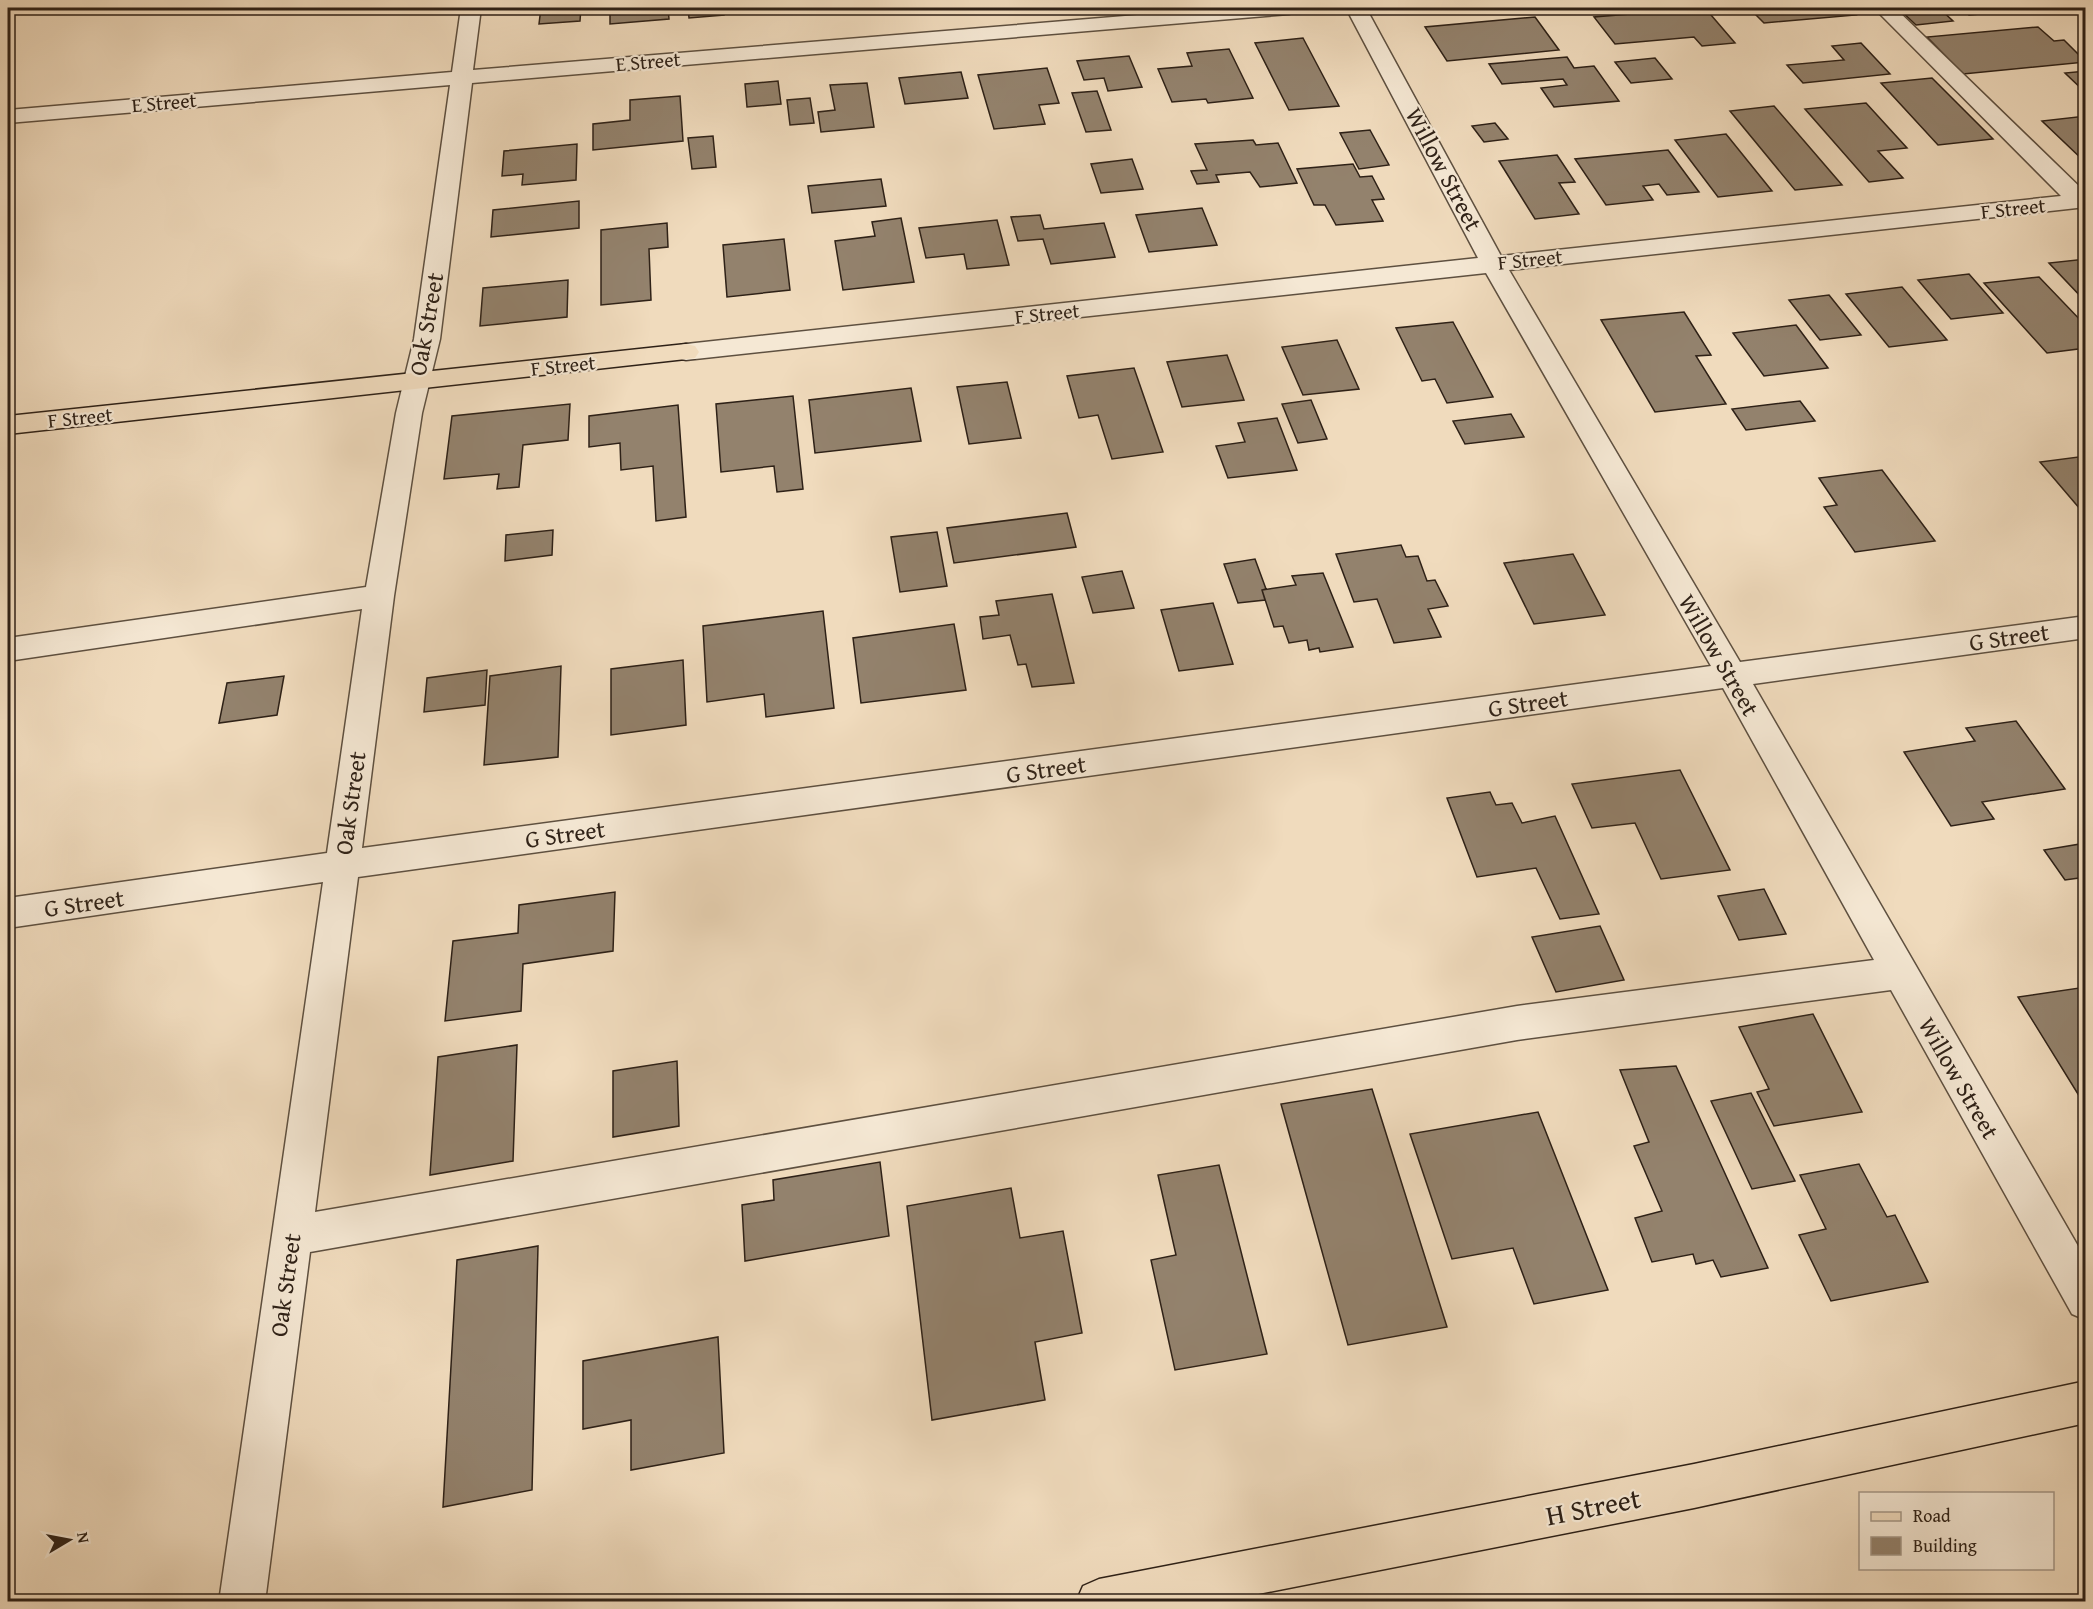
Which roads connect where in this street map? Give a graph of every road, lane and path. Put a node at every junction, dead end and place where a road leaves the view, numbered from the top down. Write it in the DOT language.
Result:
graph roads {
  1 [pos="471,8"];
  2 [pos="1289,8"];
  3 [pos="1356,8"];
  4 [pos="1884,8"];
  5 [pos="461,77"];
  6 [pos="8,116"];
  7 [pos="2082,201"];
  8 [pos="1495,263"];
  9 [pos="686,352"];
  10 [pos="416,381"];
  11 [pos="8,425"];
  12 [pos="378,596"];
  13 [pos="2085,627"];
  14 [pos="8,649"];
  15 [pos="1732,675"];
  16 [pos="342,866"];
  17 [pos="8,913"];
  18 [pos="1898,972"];
  19 [pos="291,1236"];
  20 [pos="2085,1300"];
  21 [pos="2085,1402"];
  22 [pos="243,1602"];
  23 [pos="1099,1602"];
  1 -- 5 [label="street, Oak Street"];
  2 -- 5 [label="street, E Street"];
  3 -- 8 [label="street, Willow Street"];
  4 -- 7 [label="street"];
  5 -- 6 [label="street, E Street"];
  5 -- 10 [label="street, Oak Street"];
  7 -- 8 [label="street, F Street"];
  8 -- 9 [label="street, F Street"];
  8 -- 15 [label="street, Willow Street"];
  9 -- 10 [label="main road, F Street"];
  10 -- 11 [label="main road, F Street"];
  10 -- 12 [label="street, Oak Street"];
  12 -- 14 [label="street"];
  12 -- 16 [label="street, Oak Street"];
  13 -- 15 [label="street, G Street"];
  15 -- 16 [label="street, G Street"];
  15 -- 18 [label="street, Willow Street"];
  16 -- 17 [label="street, G Street"];
  16 -- 19 [label="street, Oak Street"];
  18 -- 19 [label="street"];
  18 -- 20 [label="street, Willow Street"];
  19 -- 22 [label="street, Oak Street"];
  21 -- 23 [label="main road, H Street"];
}
